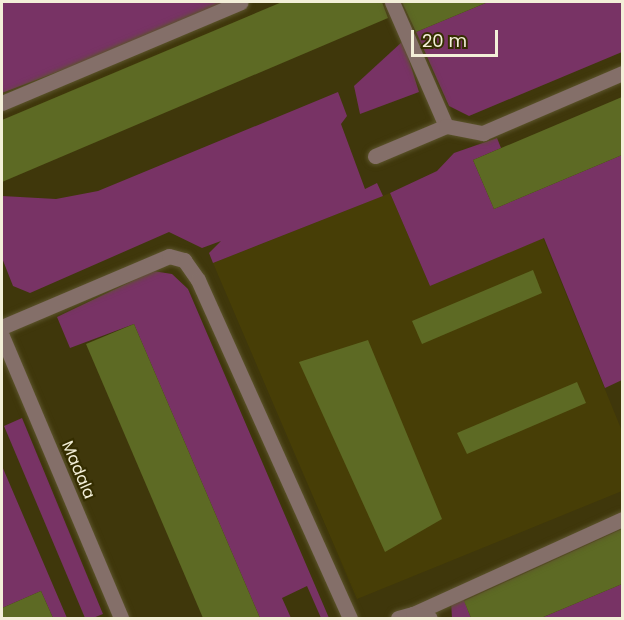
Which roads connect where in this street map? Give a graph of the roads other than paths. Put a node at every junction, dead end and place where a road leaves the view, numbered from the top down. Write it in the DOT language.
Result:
graph roads {
  1 [pos="241,2"];
  2 [pos="392,2"];
  3 [pos="622,73"];
  4 [pos="2,103"];
  5 [pos="446,126"];
  6 [pos="375,156"];
  7 [pos="2,327"];
  8 [pos="2,336"];
  9 [pos="622,519"];
  10 [pos="405,616"];
  11 [pos="121,618"];
  12 [pos="350,618"];
  13 [pos="430,618"];
  1 -- 4 [label="street"];
  2 -- 5 [label="street"];
  3 -- 5 [label="street"];
  5 -- 6 [label="street"];
  7 -- 12 [label="street"];
  8 -- 11 [label="street, Madala"];
  9 -- 10 [label="street"];
  10 -- 13 [label="street"];
}
